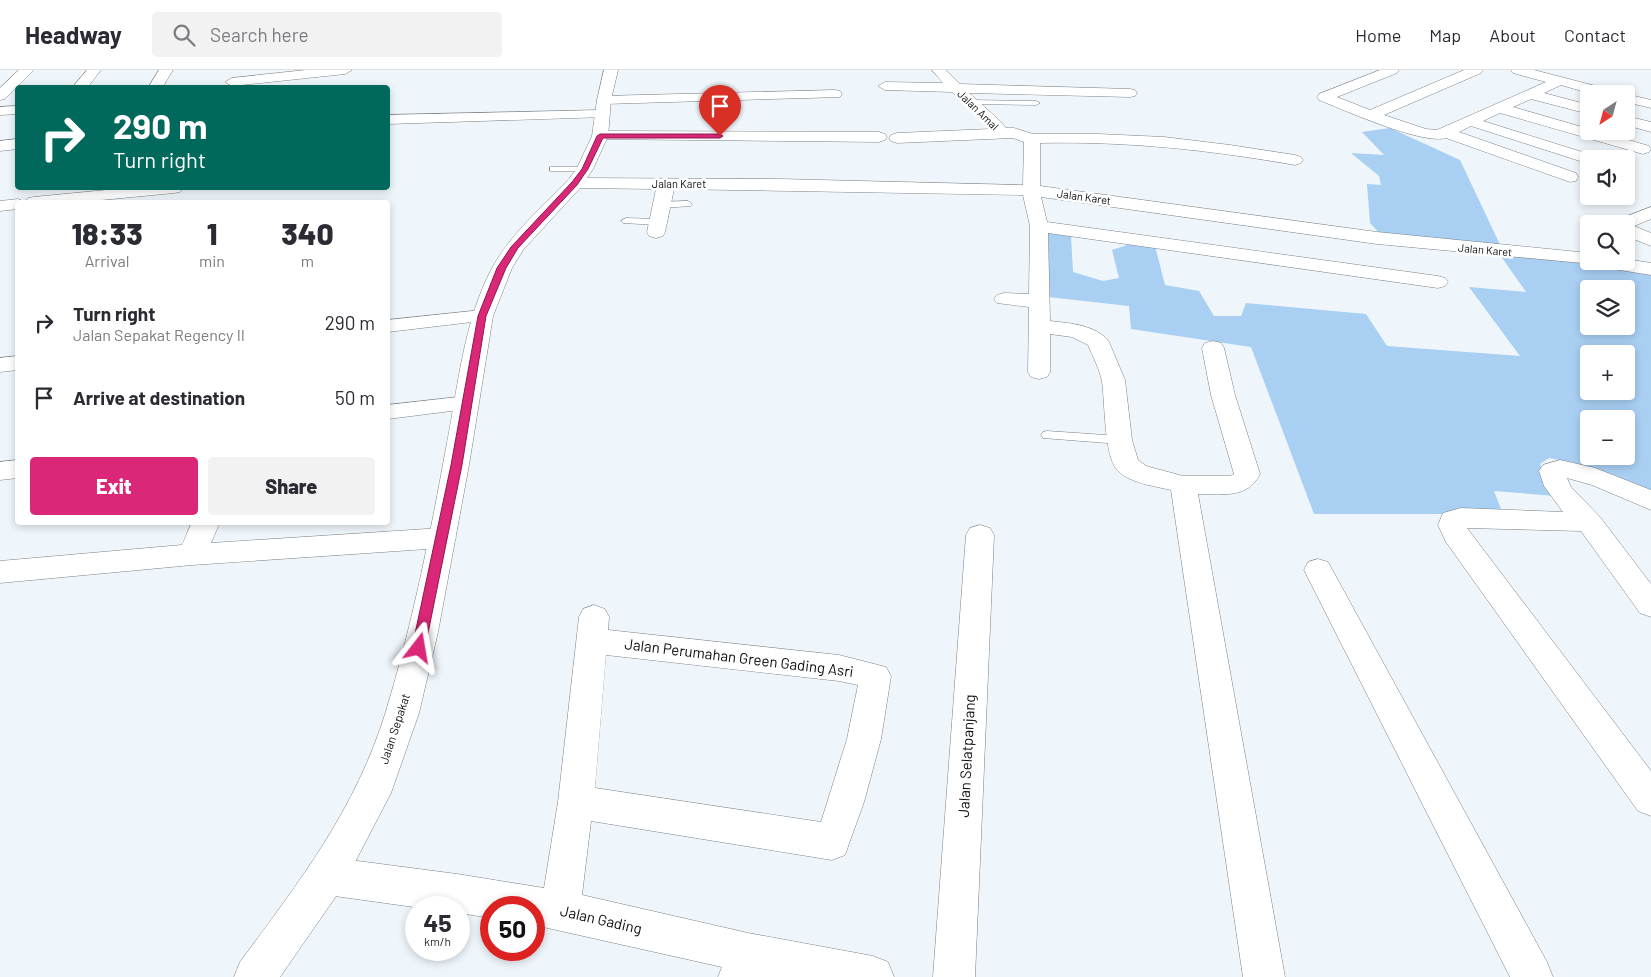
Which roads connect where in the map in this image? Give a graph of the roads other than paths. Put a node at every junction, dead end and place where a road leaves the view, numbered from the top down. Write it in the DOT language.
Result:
graph roads {
  1 [pos="27,70"];
  2 [pos="94,70"];
  3 [pos="166,70"];
  4 [pos="345,70"];
  5 [pos="611,70"];
  6 [pos="940,70"];
  7 [pos="1392,70"];
  8 [pos="1476,70"];
  9 [pos="1518,70"];
  10 [pos="291,72"];
  11 [pos="232,80"];
  12 [pos="1559,81"];
  13 [pos="82,85"];
  14 [pos="157,85"];
  15 [pos="885,86"];
  16 [pos="1580,86"];
  17 [pos="955,88"];
  18 [pos="1130,93"];
  19 [pos="835,94"];
  20 [pos="1530,94"];
  21 [pos="0,96"];
  22 [pos="1635,100"];
  23 [pos="971,102"];
  24 [pos="1036,103"];
  25 [pos="1651,104"];
  26 [pos="602,107"];
  27 [pos="1499,108"];
  28 [pos="1580,108"];
  29 [pos="15,110"];
  30 [pos="0,111"];
  31 [pos="1370,115"];
  32 [pos="390,120"];
  33 [pos="1469,121"];
  34 [pos="1635,123"];
  35 [pos="1651,127"];
  36 [pos="1445,132"];
  37 [pos="1001,133"];
  38 [pos="600,136"];
  39 [pos="878,136"];
  40 [pos="897,138"];
  41 [pos="1032,139"];
  42 [pos="15,144"];
  43 [pos="0,146"];
  44 [pos="1647,148"];
  45 [pos="1635,153"];
  46 [pos="1580,157"];
  47 [pos="1295,160"];
  48 [pos="554,169"];
  49 [pos="585,169"];
  50 [pos="1580,173"];
  51 [pos="1570,177"];
  52 [pos="575,184"];
  53 [pos="666,184"];
  54 [pos="1548,186"];
  55 [pos="165,190"];
  56 [pos="1031,190"];
  57 [pos="135,197"];
  58 [pos="74,200"];
  59 [pos="15,204"];
  60 [pos="688,204"];
  61 [pos="0,206"];
  62 [pos="1651,212"];
  63 [pos="659,219"];
  64 [pos="1635,219"];
  65 [pos="626,221"];
  66 [pos="1039,226"];
  67 [pos="1635,233"];
  68 [pos="1651,240"];
  69 [pos="1580,259"];
  70 [pos="1635,266"];
  71 [pos="1651,269"];
  72 [pos="1438,282"];
  73 [pos="1004,299"];
  74 [pos="1039,300"];
  75 [pos="482,316"];
  76 [pos="390,326"];
  77 [pos="1039,326"];
  78 [pos="1213,348"];
  79 [pos="15,363"];
  80 [pos="0,365"];
  81 [pos="1039,372"];
  82 [pos="467,403"];
  83 [pos="390,412"];
  84 [pos="1047,435"];
  85 [pos="1120,440"];
  86 [pos="15,451"];
  87 [pos="0,452"];
  88 [pos="15,469"];
  89 [pos="0,471"];
  90 [pos="1183,485"];
  91 [pos="1651,502"];
  92 [pos="1588,522"];
  93 [pos="205,525"];
  94 [pos="980,535"];
  95 [pos="442,538"];
  96 [pos="192,554"];
  97 [pos="1318,570"];
  98 [pos="0,572"];
  99 [pos="1645,594"];
  100 [pos="1651,799"];
  101 [pos="576,802"];
  102 [pos="327,876"];
  103 [pos="560,910"];
  104 [pos="744,965"];
  105 [pos="255,977"];
  106 [pos="873,977"];
  107 [pos="954,977"];
  108 [pos="1264,977"];
  109 [pos="1532,977"];
  1 -- 21 [label="street"];
  2 -- 13 [label="street"];
  3 -- 14 [label="street"];
  4 -- 10 [label="street"];
  5 -- 26 [label="street, Jalan Sepakat"];
  6 -- 17 [label="street, Jalan Amal"];
  7 -- 31 [label="street"];
  8 -- 31 [label="street"];
  9 -- 12 [label="street"];
  10 -- 11 [label="street"];
  12 -- 16 [label="street"];
  12 -- 20 [label="street"];
  15 -- 17 [label="street"];
  17 -- 18 [label="street"];
  17 -- 23 [label="street, Jalan Amal"];
  19 -- 26 [label="street"];
  20 -- 27 [label="street"];
  20 -- 28 [label="street"];
  22 -- 25 [label="street"];
  23 -- 24 [label="lane"];
  23 -- 37 [label="street, Jalan Amal"];
  26 -- 32 [label="street"];
  26 -- 38 [label="street, Jalan Sepakat"];
  27 -- 33 [label="street"];
  27 -- 44 [label="street"];
  29 -- 30 [label="street"];
  31 -- 36 [label="street"];
  33 -- 36 [label="street"];
  33 -- 46 [label="street"];
  34 -- 35 [label="street"];
  36 -- 51 [label="street"];
  37 -- 40 [label="street"];
  37 -- 41 [label="street, Jalan Amal"];
  38 -- 39 [label="street"];
  38 -- 49 [label="street, Jalan Sepakat"];
  41 -- 47 [label="street, Jalan Amal"];
  41 -- 56 [label="street"];
  42 -- 43 [label="street"];
  44 -- 45 [label="street"];
  48 -- 49 [label="lane"];
  49 -- 52 [label="street, Jalan Sepakat"];
  50 -- 51 [label="street"];
  51 -- 54 [label="street"];
  52 -- 53 [label="street, Jalan Karet"];
  52 -- 75 [label="street, Jalan Sepakat"];
  53 -- 56 [label="street, Jalan Karet"];
  53 -- 63 [label="street"];
  55 -- 57 [label="street"];
  56 -- 66 [label="street"];
  56 -- 69 [label="street, Jalan Karet"];
  57 -- 58 [label="street"];
  59 -- 61 [label="street"];
  60 -- 63 [label="lane"];
  62 -- 64 [label="street"];
  63 -- 65 [label="lane"];
  66 -- 72 [label="street"];
  66 -- 74 [label="street"];
  67 -- 68 [label="street"];
  70 -- 71 [label="street"];
  73 -- 74 [label="street"];
  74 -- 77 [label="street"];
  75 -- 76 [label="street"];
  75 -- 82 [label="street, Jalan Sepakat"];
  77 -- 81 [label="street"];
  77 -- 85 [label="street"];
  78 -- 90 [label="street"];
  79 -- 80 [label="street"];
  82 -- 83 [label="street"];
  82 -- 95 [label="street, Jalan Sepakat"];
  84 -- 85 [label="lane"];
  85 -- 90 [label="street"];
  86 -- 87 [label="street"];
  88 -- 89 [label="street"];
  90 -- 108 [label="street"];
  91 -- 92 [label="street"];
  92 -- 99 [label="street"];
  92 -- 100 [label="street"];
  93 -- 96 [label="street"];
  94 -- 107 [label="street, Jalan Selatpanjang"];
  95 -- 96 [label="street"];
  95 -- 102 [label="street, Jalan Sepakat"];
  96 -- 98 [label="street"];
  97 -- 109 [label="street"];
  101 -- 101 [label="street, Jalan Perumahan Green Gading Asri"];
  101 -- 103 [label="street"];
  102 -- 103 [label="street, Jalan Gading"];
  102 -- 105 [label="street, Jalan Sepakat"];
  103 -- 104 [label="street, Jalan Gading"];
  104 -- 106 [label="street, Jalan Gading"];
}
